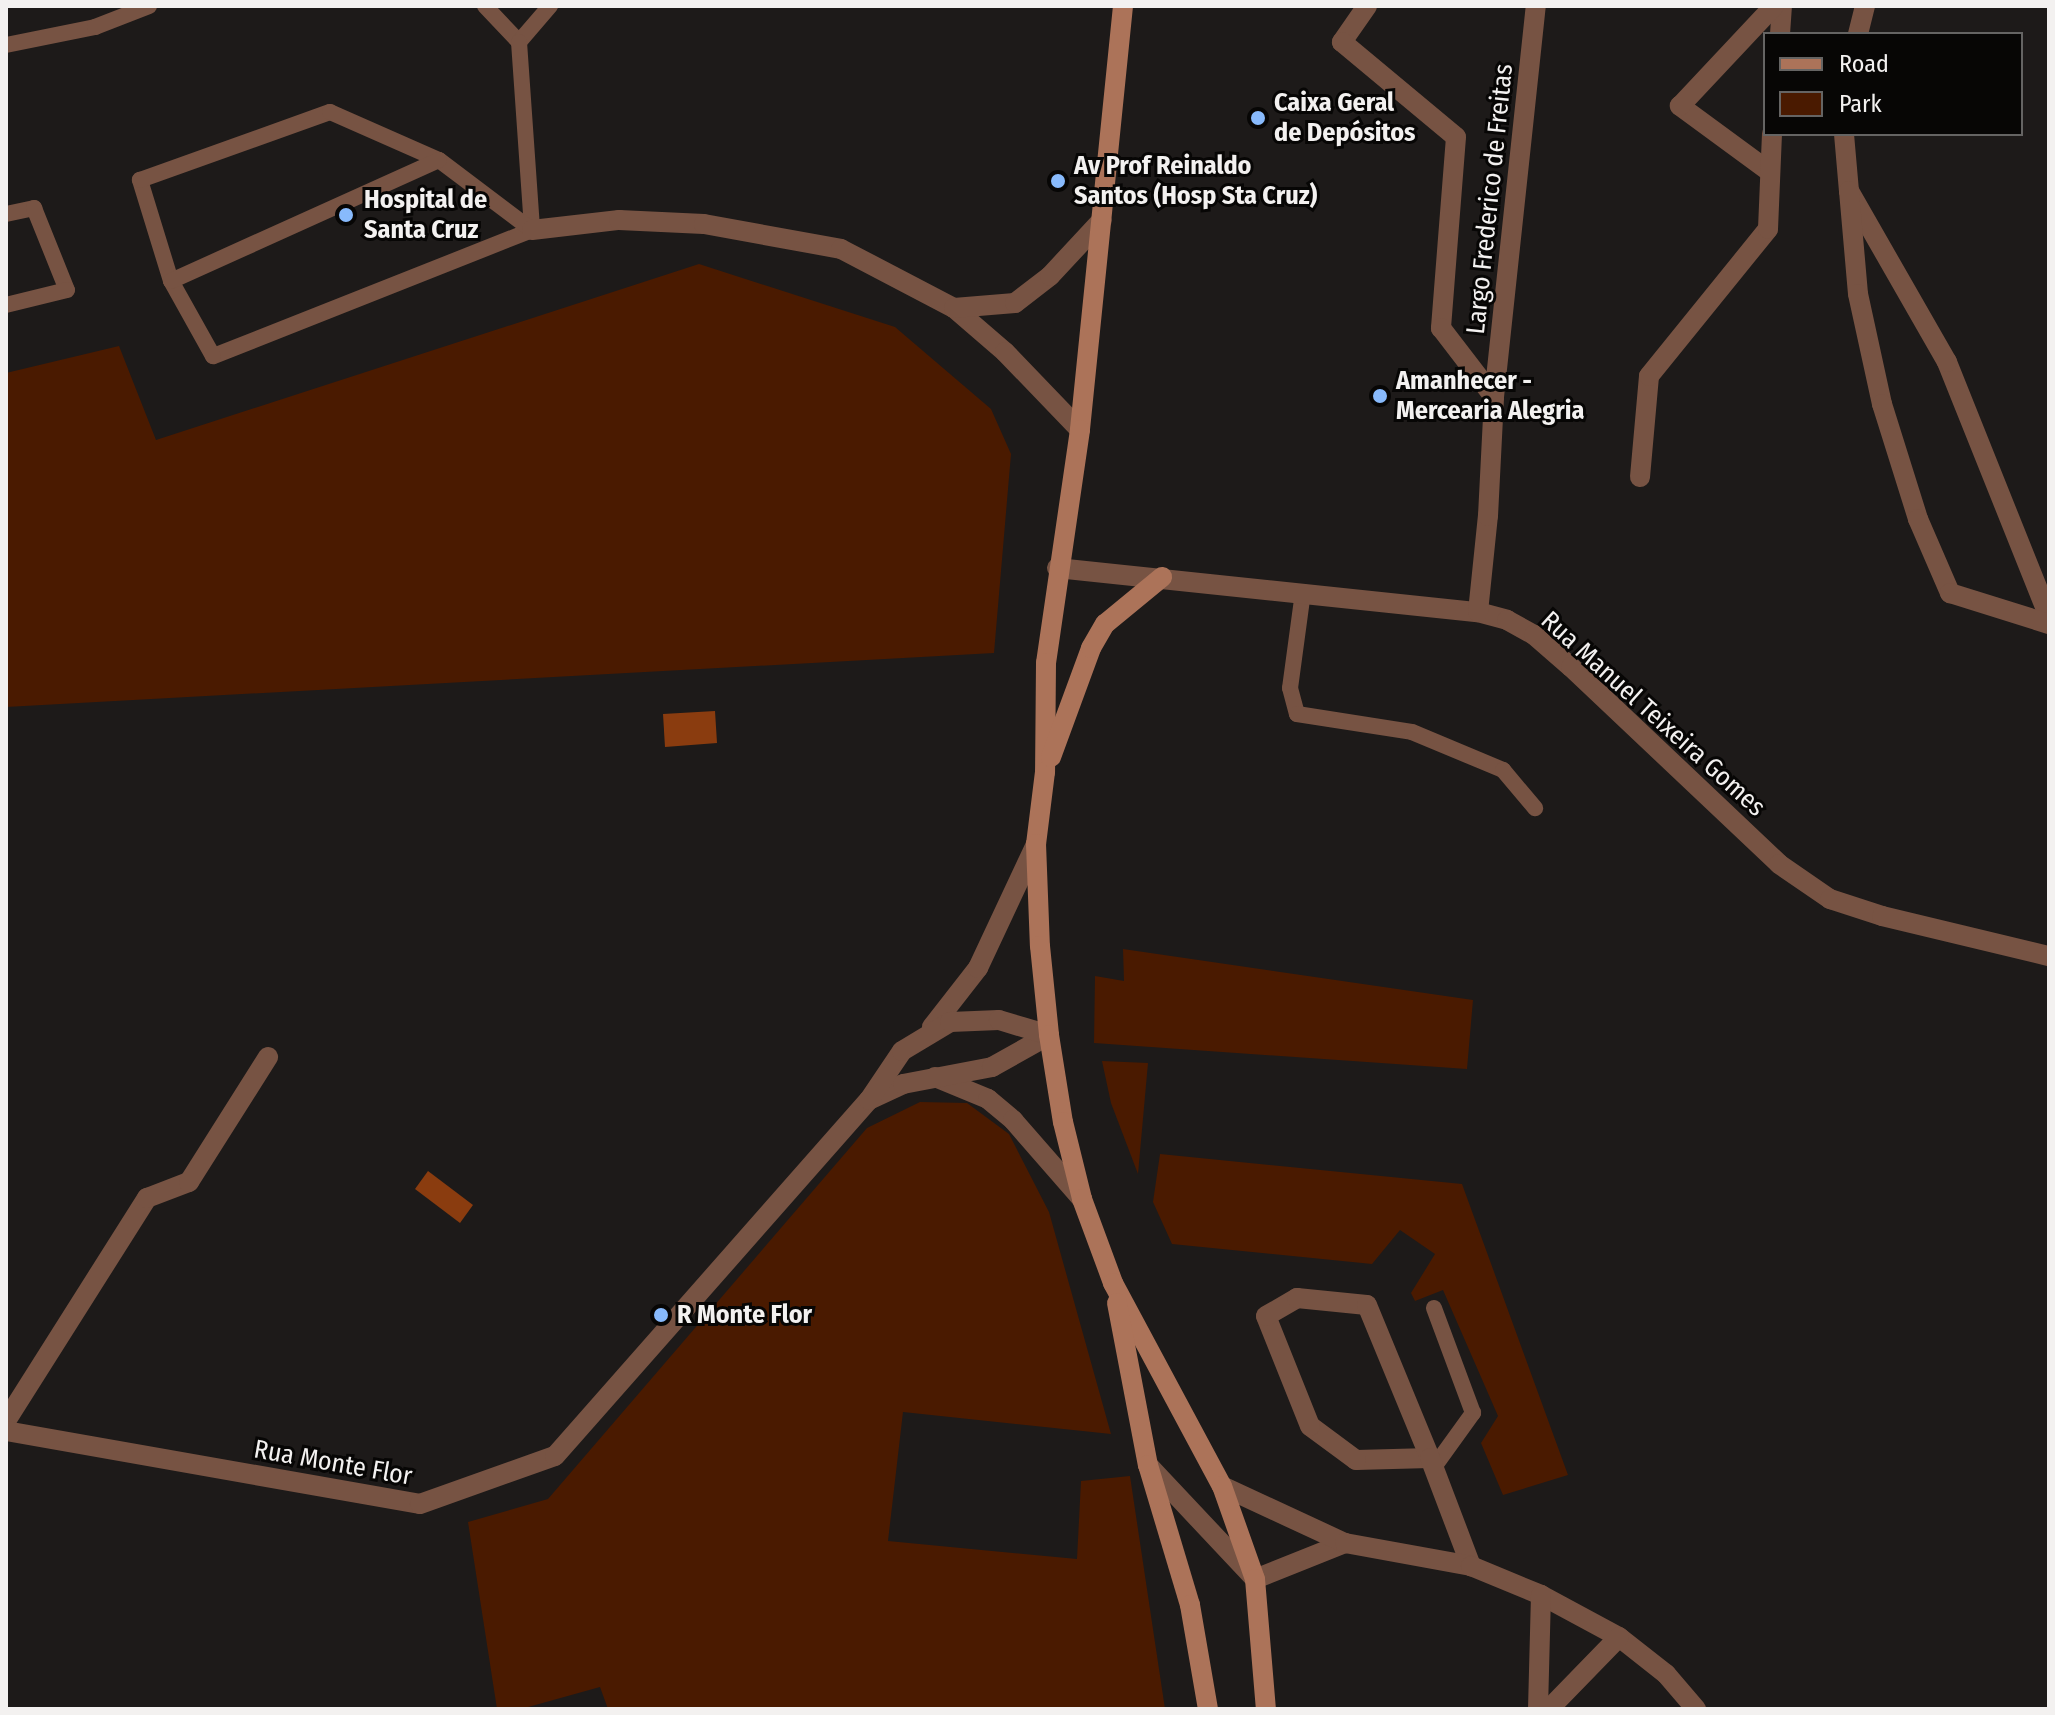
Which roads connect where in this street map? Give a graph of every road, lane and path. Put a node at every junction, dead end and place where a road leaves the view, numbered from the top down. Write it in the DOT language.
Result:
graph roads {
  1 [pos="149,6"];
  2 [pos="485,6"];
  3 [pos="550,6"];
  4 [pos="1123,6"];
  5 [pos="1367,6"];
  6 [pos="1536,6"];
  7 [pos="1774,6"];
  8 [pos="1782,6"];
  9 [pos="1865,6"];
  10 [pos="1780,32"];
  11 [pos="1858,32"];
  12 [pos="519,42"];
  13 [pos="6,45"];
  14 [pos="1772,136"];
  15 [pos="1844,136"];
  16 [pos="439,160"];
  17 [pos="1770,172"];
  18 [pos="1849,191"];
  19 [pos="6,214"];
  20 [pos="1102,220"];
  21 [pos="532,230"];
  22 [pos="171,281"];
  23 [pos="6,305"];
  24 [pos="954,308"];
  25 [pos="1494,397"];
  26 [pos="1080,430"];
  27 [pos="1640,477"];
  28 [pos="1057,568"];
  29 [pos="1162,577"];
  30 [pos="1303,592"];
  31 [pos="1478,612"];
  32 [pos="2049,617"];
  33 [pos="2049,624"];
  34 [pos="1045,772"];
  35 [pos="1535,808"];
  36 [pos="1036,844"];
  37 [pos="2049,956"];
  38 [pos="927,1033"];
  39 [pos="1049,1035"];
  40 [pos="268,1057"];
  41 [pos="935,1077"];
  42 [pos="869,1100"];
  43 [pos="1082,1199"];
  44 [pos="1113,1283"];
  45 [pos="1434,1308"];
  46 [pos="6,1421"];
  47 [pos="6,1431"];
  48 [pos="1432,1462"];
  49 [pos="1148,1465"];
  50 [pos="1222,1486"];
  51 [pos="1345,1543"];
  52 [pos="1471,1566"];
  53 [pos="1255,1579"];
  54 [pos="1541,1595"];
  55 [pos="1619,1637"];
  56 [pos="1208,1709"];
  57 [pos="1266,1709"];
  58 [pos="1538,1709"];
  59 [pos="1549,1709"];
  60 [pos="1696,1709"];
  1 -- 13 [label="lane"];
  2 -- 12 [label="lane"];
  3 -- 12 [label="lane"];
  4 -- 20 [label="street"];
  5 -- 25 [label="street, Largo Frederico de Freitas"];
  6 -- 25 [label="street, Largo Frederico de Freitas"];
  7 -- 17 [label="street"];
  8 -- 10 [label="street"];
  9 -- 11 [label="street"];
  12 -- 21 [label="lane"];
  14 -- 17 [label="street"];
  15 -- 18 [label="street"];
  16 -- 21 [label="lane"];
  16 -- 22 [label="lane"];
  16 -- 22 [label="lane"];
  17 -- 27 [label="street"];
  18 -- 32 [label="street"];
  18 -- 33 [label="street"];
  19 -- 23 [label="lane"];
  20 -- 24 [label="street"];
  20 -- 26 [label="street"];
  21 -- 22 [label="lane"];
  21 -- 24 [label="street"];
  24 -- 26 [label="street"];
  25 -- 31 [label="street, Largo Frederico de Freitas"];
  26 -- 28 [label="street"];
  28 -- 29 [label="street, Rua Manuel Teixeira Gomes"];
  28 -- 34 [label="street"];
  29 -- 30 [label="street, Rua Manuel Teixeira Gomes"];
  29 -- 34 [label="street"];
  30 -- 31 [label="street, Rua Manuel Teixeira Gomes"];
  30 -- 35 [label="lane"];
  31 -- 37 [label="street, Rua Manuel Teixeira Gomes"];
  34 -- 36 [label="street"];
  36 -- 38 [label="street"];
  36 -- 39 [label="street"];
  38 -- 39 [label="street"];
  38 -- 42 [label="street, Rua Monte Flor"];
  39 -- 41 [label="street"];
  39 -- 43 [label="street"];
  40 -- 46 [label="street"];
  41 -- 42 [label="street"];
  41 -- 43 [label="street"];
  42 -- 47 [label="street, Rua Monte Flor"];
  43 -- 44 [label="street"];
  44 -- 49 [label="street"];
  44 -- 50 [label="street"];
  45 -- 48 [label="lane"];
  48 -- 48 [label="street"];
  48 -- 52 [label="street"];
  49 -- 53 [label="street"];
  49 -- 56 [label="street"];
  50 -- 51 [label="street"];
  50 -- 53 [label="street"];
  51 -- 52 [label="street"];
  51 -- 53 [label="street"];
  52 -- 54 [label="street"];
  53 -- 57 [label="street"];
  54 -- 55 [label="street"];
  54 -- 58 [label="street"];
  55 -- 59 [label="street"];
  55 -- 60 [label="street"];
}
